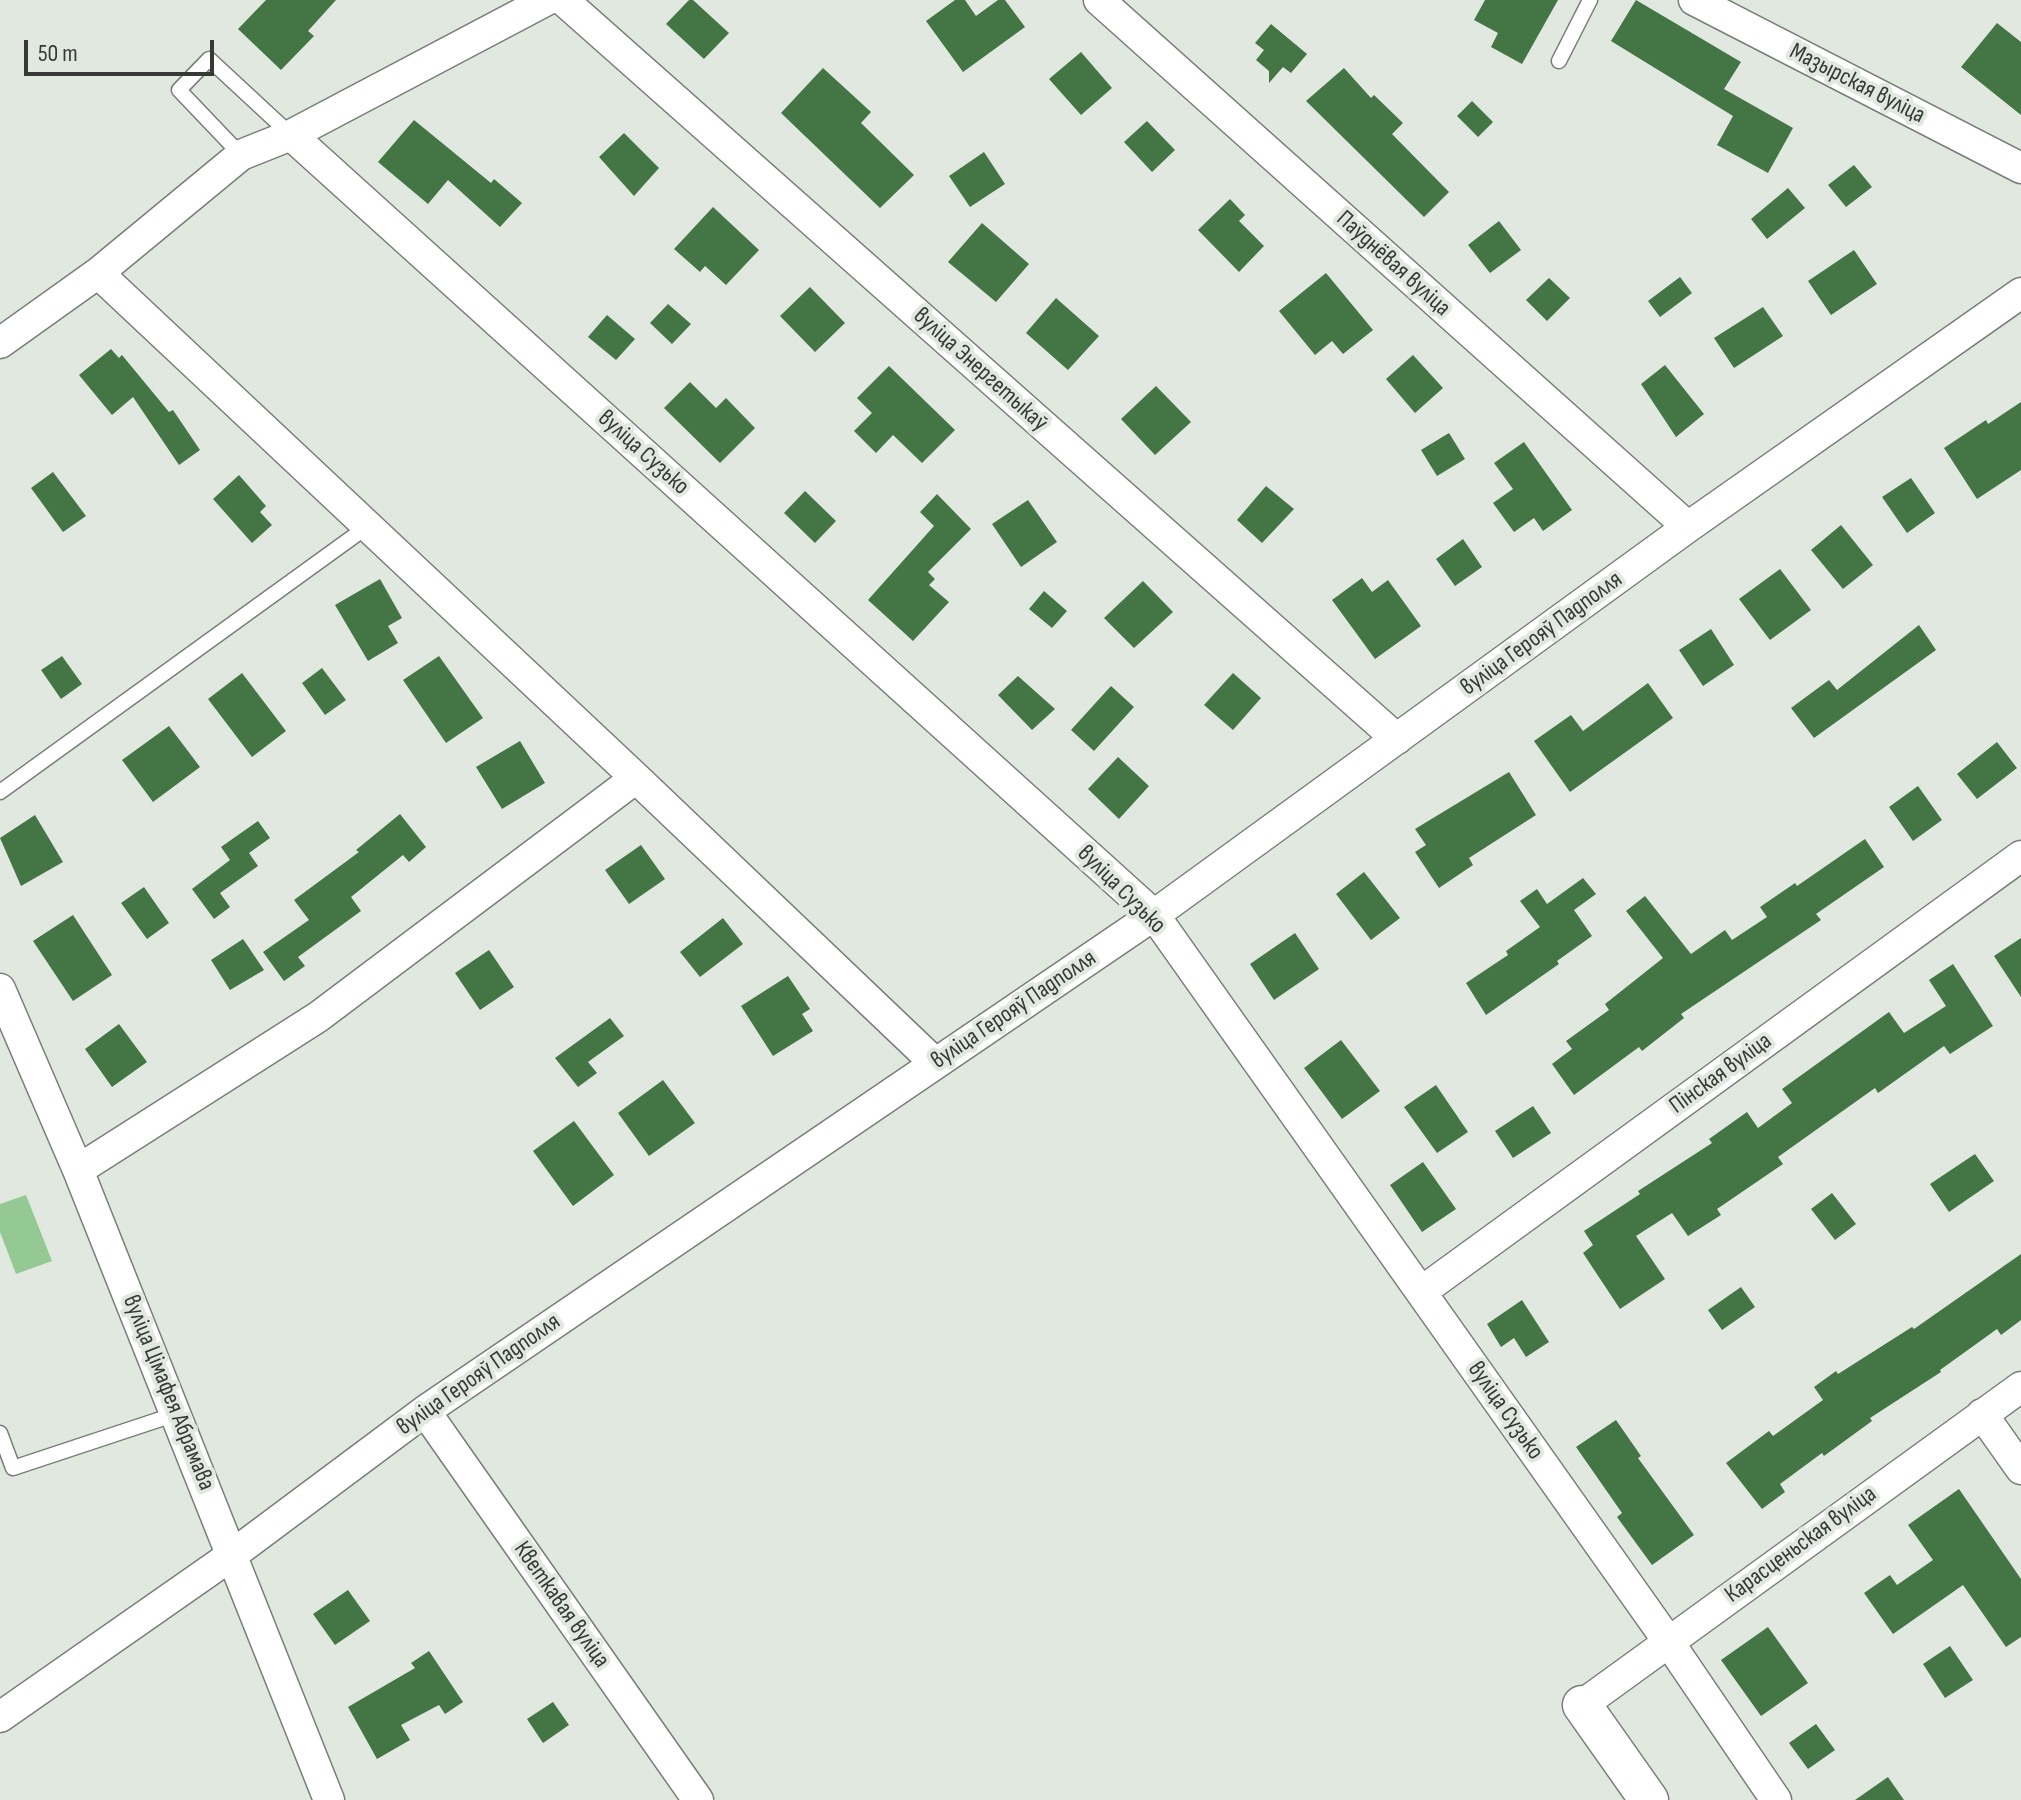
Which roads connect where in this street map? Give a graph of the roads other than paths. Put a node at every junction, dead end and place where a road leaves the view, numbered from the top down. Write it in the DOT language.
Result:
graph roads {
  1 [pos="547,0"];
  2 [pos="563,0"];
  3 [pos="1099,0"];
  4 [pos="1590,0"];
  5 [pos="1694,0"];
  6 [pos="1559,61"];
  7 [pos="291,135"];
  8 [pos="241,155"];
  9 [pos="2021,168"];
  10 [pos="98,273"];
  11 [pos="2021,293"];
  12 [pos="0,343"];
  13 [pos="368,526"];
  14 [pos="1688,527"];
  15 [pos="1397,739"];
  16 [pos="636,778"];
  17 [pos="0,792"];
  18 [pos="2021,856"];
  19 [pos="1154,915"];
  20 [pos="0,989"];
  21 [pos="935,1063"];
  22 [pos="78,1170"];
  23 [pos="1421,1292"];
  24 [pos="2021,1387"];
  25 [pos="425,1411"];
  26 [pos="176,1414"];
  27 [pos="1982,1414"];
  28 [pos="0,1433"];
  29 [pos="2021,1469"];
  30 [pos="232,1555"];
  31 [pos="1668,1641"];
  32 [pos="1582,1705"];
  33 [pos="0,1717"];
  34 [pos="329,1800"];
  35 [pos="698,1800"];
  36 [pos="1649,1800"];
  37 [pos="1776,1800"];
  1 -- 7 [label="street"];
  2 -- 15 [label="street, вуліца Энергетыкаў"];
  3 -- 14 [label="street, Паўднёвая вуліца"];
  4 -- 6 [label="lane"];
  5 -- 9 [label="street, Мазырская вуліца"];
  7 -- 8 [label="street"];
  7 -- 8 [label="lane"];
  7 -- 19 [label="street, вуліца Сузько"];
  8 -- 10 [label="street"];
  10 -- 12 [label="street"];
  10 -- 13 [label="street"];
  11 -- 14 [label="street, вуліца Герояў Падполля"];
  13 -- 16 [label="street"];
  13 -- 17 [label="lane"];
  14 -- 15 [label="street, вуліца Герояў Падполля"];
  15 -- 19 [label="street, вуліца Герояў Падполля"];
  16 -- 21 [label="street"];
  16 -- 22 [label="street"];
  18 -- 23 [label="street, Пінская вуліца"];
  19 -- 21 [label="street, вуліца Герояў Падполля"];
  19 -- 23 [label="street, вуліца Сузько"];
  20 -- 22 [label="street, вуліца Цімафея Абрамава"];
  21 -- 25 [label="street, вуліца Герояў Падполля"];
  22 -- 26 [label="street, вуліца Цімафея Абрамава"];
  23 -- 31 [label="street, вуліца Сузько"];
  24 -- 27 [label="street, Карасценьская вуліца"];
  25 -- 30 [label="street, вуліца Герояў Падполля"];
  25 -- 35 [label="street, Кветкавая вуліца"];
  26 -- 28 [label="lane"];
  26 -- 30 [label="street, вуліца Цімафея Абрамава"];
  27 -- 29 [label="street"];
  27 -- 31 [label="street, Карасценьская вуліца"];
  30 -- 33 [label="street, вуліца Герояў Падполля"];
  30 -- 34 [label="street, вуліца Цімафея Абрамава"];
  31 -- 32 [label="street, Карасценьская вуліца"];
  31 -- 37 [label="street, вуліца Сузько"];
  32 -- 36 [label="street"];
}
